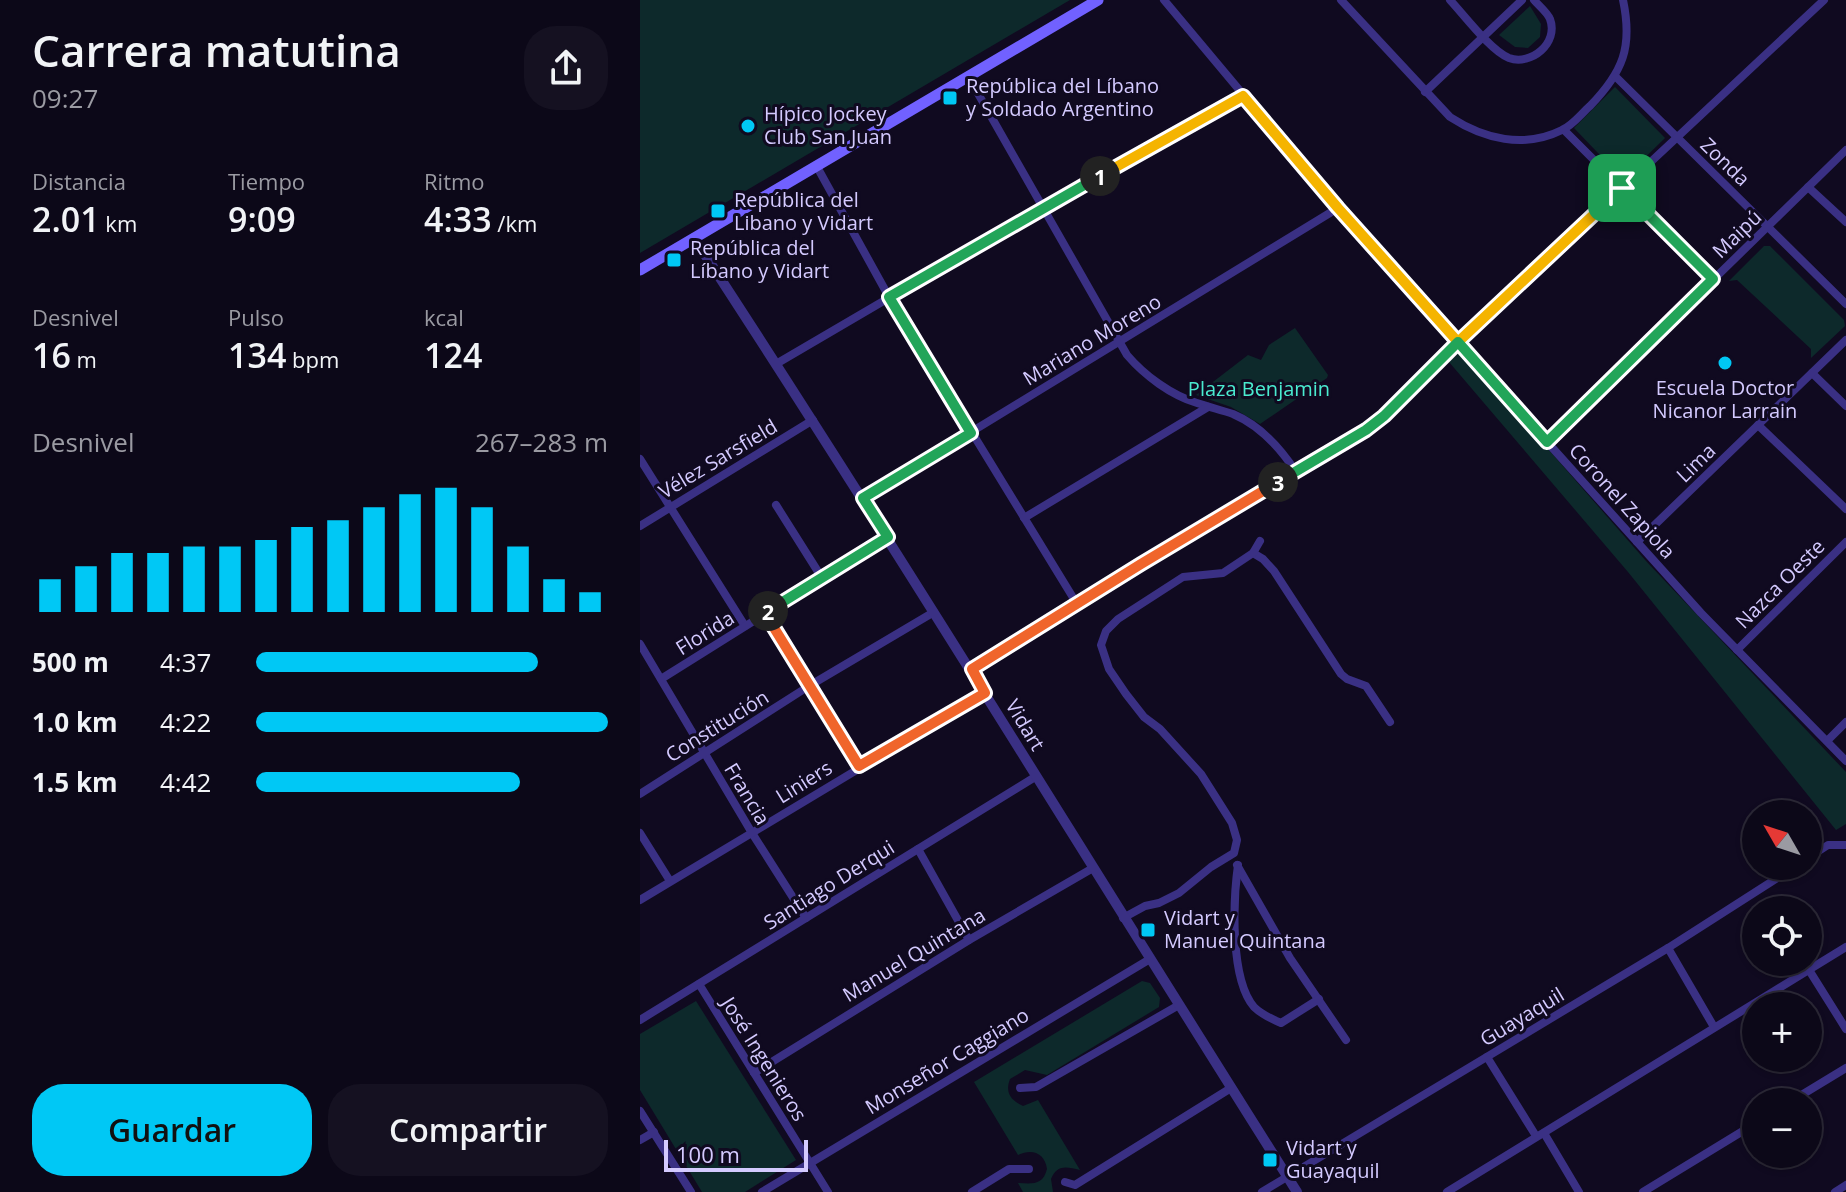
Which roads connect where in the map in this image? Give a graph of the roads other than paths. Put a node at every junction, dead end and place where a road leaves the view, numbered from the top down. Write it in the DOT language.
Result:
graph roads {
  1 [pos="1098,0"];
  2 [pos="1164,0"];
  3 [pos="1341,0"];
  4 [pos="1450,0"];
  5 [pos="1522,0"];
  6 [pos="1534,0"];
  7 [pos="1623,0"];
  8 [pos="1824,0"];
  9 [pos="1483,35"];
  10 [pos="968,76"];
  11 [pos="1616,77"];
  12 [pos="1425,92"];
  13 [pos="1243,96"];
  14 [pos="1564,130"];
  15 [pos="1677,137"];
  16 [pos="1846,150"];
  17 [pos="816,165"];
  18 [pos="1808,187"];
  19 [pos="1622,188"];
  20 [pos="1044,207"];
  21 [pos="1338,208"];
  22 [pos="1846,222"];
  23 [pos="1768,226"];
  24 [pos="694,238"];
  25 [pos="640,270"];
  26 [pos="1713,279"];
  27 [pos="889,297"];
  28 [pos="1846,304"];
  29 [pos="1846,340"];
  30 [pos="1119,342"];
  31 [pos="1458,342"];
  32 [pos="776,364"];
  33 [pos="1812,373"];
  34 [pos="1208,406"];
  35 [pos="1846,406"];
  36 [pos="813,420"];
  37 [pos="1758,425"];
  38 [pos="971,433"];
  39 [pos="1547,442"];
  40 [pos="640,459"];
  41 [pos="1296,472"];
  42 [pos="863,498"];
  43 [pos="776,505"];
  44 [pos="670,507"];
  45 [pos="1846,509"];
  46 [pos="1024,518"];
  47 [pos="640,526"];
  48 [pos="888,537"];
  49 [pos="1260,541"];
  50 [pos="1637,542"];
  51 [pos="1846,542"];
  52 [pos="1253,553"];
  53 [pos="822,578"];
  54 [pos="1077,604"];
  55 [pos="934,612"];
  56 [pos="765,613"];
  57 [pos="745,626"];
  58 [pos="640,644"];
  59 [pos="1737,650"];
  60 [pos="972,669"];
  61 [pos="661,679"];
  62 [pos="809,686"];
  63 [pos="985,693"];
  64 [pos="1390,722"];
  65 [pos="1846,722"];
  66 [pos="1827,741"];
  67 [pos="704,754"];
  68 [pos="1846,761"];
  69 [pos="859,766"];
  70 [pos="1035,777"];
  71 [pos="640,794"];
  72 [pos="640,833"];
  73 [pos="752,833"];
  74 [pos="1846,845"];
  75 [pos="918,849"];
  76 [pos="1822,849"];
  77 [pos="1234,853"];
  78 [pos="1238,865"];
  79 [pos="1093,868"];
  80 [pos="1774,880"];
  81 [pos="670,881"];
  82 [pos="1153,895"];
  83 [pos="640,900"];
  84 [pos="1145,906"];
  85 [pos="806,918"];
  86 [pos="1123,918"];
  87 [pos="969,940"];
  88 [pos="1846,947"];
  89 [pos="1668,948"];
  90 [pos="1150,959"];
  91 [pos="1822,962"];
  92 [pos="1799,976"];
  93 [pos="1813,976"];
  94 [pos="699,984"];
  95 [pos="1319,999"];
  96 [pos="1179,1005"];
  97 [pos="640,1020"];
  98 [pos="1714,1027"];
  99 [pos="1846,1029"];
  100 [pos="1346,1040"];
  101 [pos="1487,1057"];
  102 [pos="1846,1068"];
  103 [pos="754,1073"];
  104 [pos="1020,1088"];
  105 [pos="1231,1088"];
  106 [pos="1813,1088"];
  107 [pos="640,1111"];
  108 [pos="654,1132"];
  109 [pos="1742,1132"];
  110 [pos="1540,1134"];
  111 [pos="640,1140"];
  112 [pos="810,1162"];
  113 [pos="1029,1169"];
  114 [pos="1287,1176"];
  115 [pos="1065,1182"];
  116 [pos="1846,1185"];
  117 [pos="691,1192"];
  118 [pos="762,1192"];
  119 [pos="828,1192"];
  120 [pos="972,1192"];
  121 [pos="1262,1192"];
  122 [pos="1297,1192"];
  123 [pos="1447,1192"];
  124 [pos="1579,1192"];
  125 [pos="1643,1192"];
  126 [pos="1835,1192"];
  1 -- 10 [label="main road"];
  2 -- 13 [label="street, Coronel Zapiola"];
  3 -- 12 [label="street"];
  4 -- 9 [label="street"];
  5 -- 9 [label="street"];
  6 -- 9 [label="street"];
  7 -- 11 [label="street"];
  8 -- 15 [label="street"];
  9 -- 12 [label="street"];
  10 -- 17 [label="main road"];
  10 -- 20 [label="street"];
  11 -- 14 [label="street"];
  11 -- 15 [label="street, Zonda"];
  12 -- 14 [label="street"];
  13 -- 20 [label="street"];
  13 -- 21 [label="street, Coronel Zapiola"];
  14 -- 19 [label="street"];
  15 -- 19 [label="street"];
  15 -- 23 [label="street, Zonda"];
  16 -- 18 [label="street, Maipú"];
  17 -- 24 [label="main road"];
  17 -- 27 [label="street"];
  18 -- 22 [label="street"];
  18 -- 23 [label="street, Maipú"];
  19 -- 26 [label="street"];
  19 -- 31 [label="street"];
  20 -- 27 [label="street"];
  20 -- 30 [label="street"];
  21 -- 30 [label="street, Mariano Moreno"];
  21 -- 31 [label="street, Coronel Zapiola"];
  23 -- 26 [label="street, Maipú"];
  23 -- 28 [label="street, Zonda"];
  24 -- 25 [label="main road"];
  24 -- 32 [label="street, Vidart"];
  26 -- 39 [label="street, Maipú"];
  27 -- 32 [label="street"];
  27 -- 38 [label="street"];
  29 -- 33 [label="street, Lima"];
  30 -- 34 [label="street"];
  30 -- 38 [label="street, Mariano Moreno"];
  31 -- 39 [label="street, Coronel Zapiola"];
  31 -- 41 [label="street"];
  32 -- 36 [label="street, Vidart"];
  33 -- 35 [label="street"];
  33 -- 37 [label="street, Lima"];
  34 -- 41 [label="street"];
  34 -- 46 [label="street"];
  36 -- 42 [label="street, Vidart"];
  36 -- 44 [label="street, Vélez Sarsfield"];
  37 -- 45 [label="street"];
  37 -- 50 [label="street, Lima"];
  38 -- 42 [label="street, Mariano Moreno"];
  38 -- 46 [label="street"];
  39 -- 50 [label="street, Coronel Zapiola"];
  40 -- 44 [label="street"];
  41 -- 54 [label="street"];
  42 -- 48 [label="street, Vidart"];
  43 -- 53 [label="street"];
  44 -- 47 [label="street, Vélez Sarsfield"];
  44 -- 57 [label="street"];
  46 -- 54 [label="street"];
  48 -- 53 [label="street, Florida"];
  48 -- 55 [label="street, Vidart"];
  49 -- 52 [label="street"];
  50 -- 59 [label="street, Coronel Zapiola"];
  51 -- 59 [label="street, Nazca Oeste"];
  52 -- 64 [label="street"];
  52 -- 77 [label="street"];
  53 -- 56 [label="street, Florida"];
  54 -- 60 [label="street"];
  55 -- 60 [label="street, Vidart"];
  55 -- 62 [label="street, Constitución"];
  56 -- 57 [label="street, Florida"];
  56 -- 62 [label="street"];
  57 -- 61 [label="street, Florida"];
  58 -- 61 [label="street, Francia"];
  59 -- 66 [label="street, Coronel Zapiola"];
  60 -- 63 [label="street, Vidart"];
  61 -- 67 [label="street, Francia"];
  62 -- 67 [label="street, Constitución"];
  62 -- 69 [label="street"];
  63 -- 69 [label="street, Liniers"];
  63 -- 70 [label="street, Vidart"];
  65 -- 66 [label="street"];
  66 -- 68 [label="street, Coronel Zapiola"];
  67 -- 71 [label="street, Constitución"];
  67 -- 73 [label="street, Francia"];
  69 -- 73 [label="street, Liniers"];
  70 -- 75 [label="street, Santiago Derqui"];
  70 -- 79 [label="street, Vidart"];
  72 -- 81 [label="street"];
  73 -- 81 [label="street, Liniers"];
  73 -- 85 [label="street, Francia"];
  74 -- 76 [label="street"];
  75 -- 85 [label="street, Santiago Derqui"];
  75 -- 87 [label="street"];
  77 -- 78 [label="street"];
  77 -- 84 [label="street"];
  78 -- 95 [label="street"];
  78 -- 95 [label="street"];
  79 -- 86 [label="street, Vidart"];
  79 -- 87 [label="street, Manuel Quintana"];
  80 -- 89 [label="street, Guayaquil"];
  81 -- 83 [label="street, Liniers"];
  82 -- 84 [label="street"];
  84 -- 86 [label="street"];
  85 -- 94 [label="street, Santiago Derqui"];
  86 -- 90 [label="street, Vidart"];
  87 -- 103 [label="street, Manuel Quintana"];
  88 -- 91 [label="street"];
  89 -- 98 [label="street"];
  89 -- 101 [label="street, Guayaquil"];
  90 -- 96 [label="street, Vidart"];
  90 -- 112 [label="street, Monseñor Caggiano"];
  92 -- 98 [label="street"];
  93 -- 99 [label="street"];
  94 -- 97 [label="street, Santiago Derqui"];
  94 -- 103 [label="street, José Ingenieros"];
  95 -- 100 [label="street"];
  96 -- 104 [label="street"];
  96 -- 105 [label="street, Vidart"];
  98 -- 110 [label="street"];
  101 -- 110 [label="street"];
  101 -- 114 [label="street, Guayaquil"];
  102 -- 106 [label="street"];
  103 -- 112 [label="street, José Ingenieros"];
  105 -- 114 [label="street, Vidart"];
  105 -- 115 [label="street"];
  107 -- 108 [label="street"];
  108 -- 111 [label="street"];
  108 -- 117 [label="street"];
  109 -- 125 [label="street"];
  110 -- 123 [label="street"];
  110 -- 124 [label="street"];
  112 -- 118 [label="street, Monseñor Caggiano"];
  112 -- 119 [label="street, José Ingenieros"];
  113 -- 120 [label="street"];
  114 -- 121 [label="street, Guayaquil"];
  114 -- 122 [label="street, Vidart"];
  116 -- 126 [label="street"];
}
